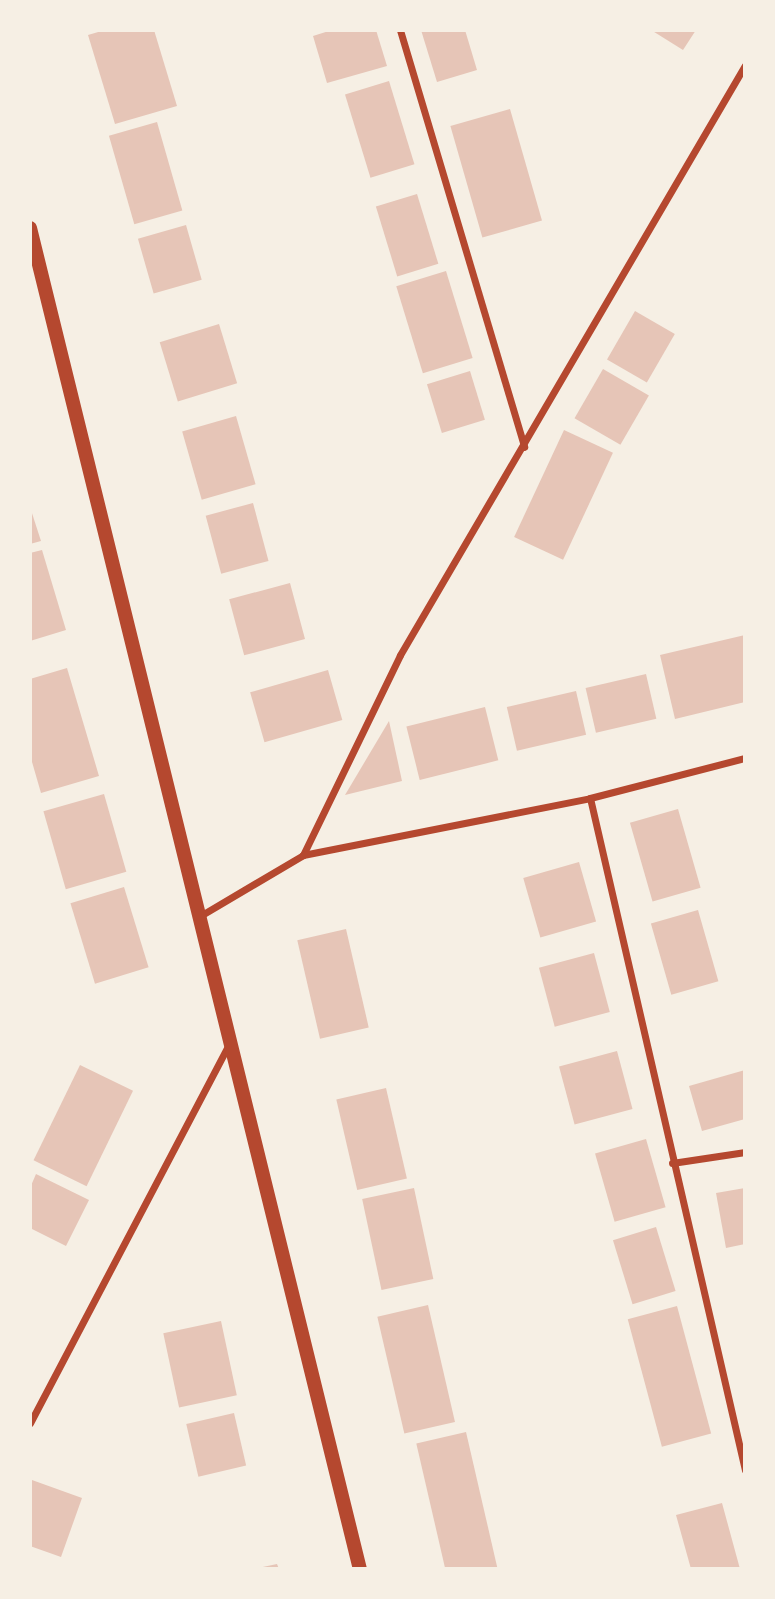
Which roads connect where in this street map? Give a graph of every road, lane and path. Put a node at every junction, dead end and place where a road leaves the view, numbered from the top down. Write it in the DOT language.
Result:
graph roads {
  1 [pos="400,30"];
  2 [pos="745,65"];
  3 [pos="30,229"];
  4 [pos="524,447"];
  5 [pos="745,758"];
  6 [pos="590,798"];
  7 [pos="303,855"];
  8 [pos="199,917"];
  9 [pos="229,1043"];
  10 [pos="745,1152"];
  11 [pos="672,1163"];
  12 [pos="30,1423"];
  13 [pos="745,1470"];
  14 [pos="360,1569"];
  1 -- 4 [label="street"];
  2 -- 4 [label="street"];
  3 -- 8 [label="main road"];
  4 -- 7 [label="street"];
  5 -- 6 [label="street"];
  6 -- 7 [label="street"];
  6 -- 11 [label="street"];
  7 -- 8 [label="street"];
  8 -- 9 [label="main road"];
  9 -- 12 [label="street"];
  9 -- 14 [label="main road"];
  10 -- 11 [label="street"];
  11 -- 13 [label="street"];
}
